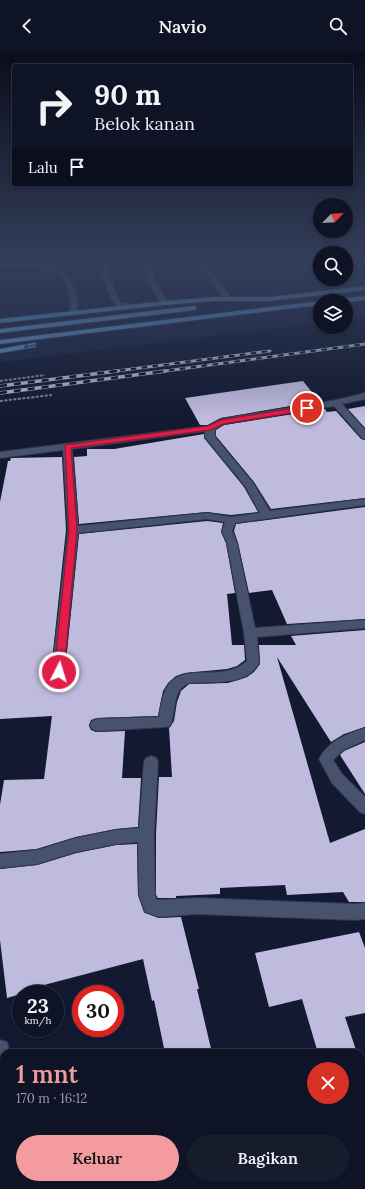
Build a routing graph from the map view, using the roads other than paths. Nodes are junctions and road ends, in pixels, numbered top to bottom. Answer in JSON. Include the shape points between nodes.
{"nodes":[{"id":1,"x":59,"y":312,"type":"edge"},
{"id":2,"x":163,"y":312,"type":"edge"},
{"id":3,"x":244,"y":312,"type":"edge"},
{"id":4,"x":0,"y":321,"type":"edge"},
{"id":5,"x":109,"y":328,"type":"junction"},
{"id":6,"x":0,"y":332,"type":"edge"},
{"id":7,"x":0,"y":342,"type":"edge"},
{"id":8,"x":0,"y":351,"type":"edge"},
{"id":9,"x":365,"y":396,"type":"edge"},
{"id":10,"x":336,"y":404,"type":"junction"},
{"id":11,"x":210,"y":428,"type":"junction"},
{"id":12,"x":365,"y":436,"type":"edge"},
{"id":13,"x":67,"y":446,"type":"junction"},
{"id":14,"x":0,"y":455,"type":"edge"},
{"id":15,"x":365,"y":502,"type":"edge"},
{"id":16,"x":267,"y":515,"type":"junction"},
{"id":17,"x":231,"y":520,"type":"junction"},
{"id":18,"x":73,"y":530,"type":"junction"},
{"id":19,"x":365,"y":624,"type":"edge"},
{"id":20,"x":250,"y":633,"type":"junction"},
{"id":21,"x":57,"y":680,"type":"dead end"},
{"id":22,"x":97,"y":725,"type":"dead end"},
{"id":23,"x":365,"y":734,"type":"edge"},
{"id":24,"x":151,"y":762,"type":"dead end"},
{"id":25,"x":365,"y":807,"type":"edge"},
{"id":26,"x":146,"y":834,"type":"junction"},
{"id":27,"x":0,"y":861,"type":"edge"},
{"id":28,"x":365,"y":911,"type":"edge"}],
"edges":[{"from":1,"to":4,"type":"main road"},
{"from":2,"to":6,"type":"main road"},
{"from":3,"to":5,"type":"main road"},
{"from":5,"to":7,"type":"main road"},
{"from":5,"to":8,"type":"main road","one_way":true},
{"from":9,"to":10,"type":"street"},
{"from":10,"to":11,"type":"street","via":[[221,422]]},
{"from":10,"to":12,"type":"street"},
{"from":11,"to":13,"type":"street"},
{"from":11,"to":16,"type":"street","via":[[210,437],[248,485]]},
{"from":13,"to":14,"type":"street"},
{"from":13,"to":18,"type":"street"},
{"from":15,"to":16,"type":"street"},
{"from":16,"to":17,"type":"street"},
{"from":17,"to":18,"type":"street","via":[[207,516]]},
{"from":17,"to":20,"type":"street","via":[[227,531],[232,543]]},
{"from":18,"to":21,"type":"street"},
{"from":19,"to":20,"type":"street"},
{"from":20,"to":22,"type":"street","via":[[253,663],[250,667],[240,674],[228,677],[187,678],[180,682],[173,689],[165,722]]},
{"from":23,"to":25,"type":"street","via":[[339,744],[326,759],[343,786]]},
{"from":24,"to":26,"type":"street"},
{"from":26,"to":27,"type":"street"},
{"from":26,"to":28,"type":"street","via":[[147,895],[151,906],[159,909],[197,906]]}]}
